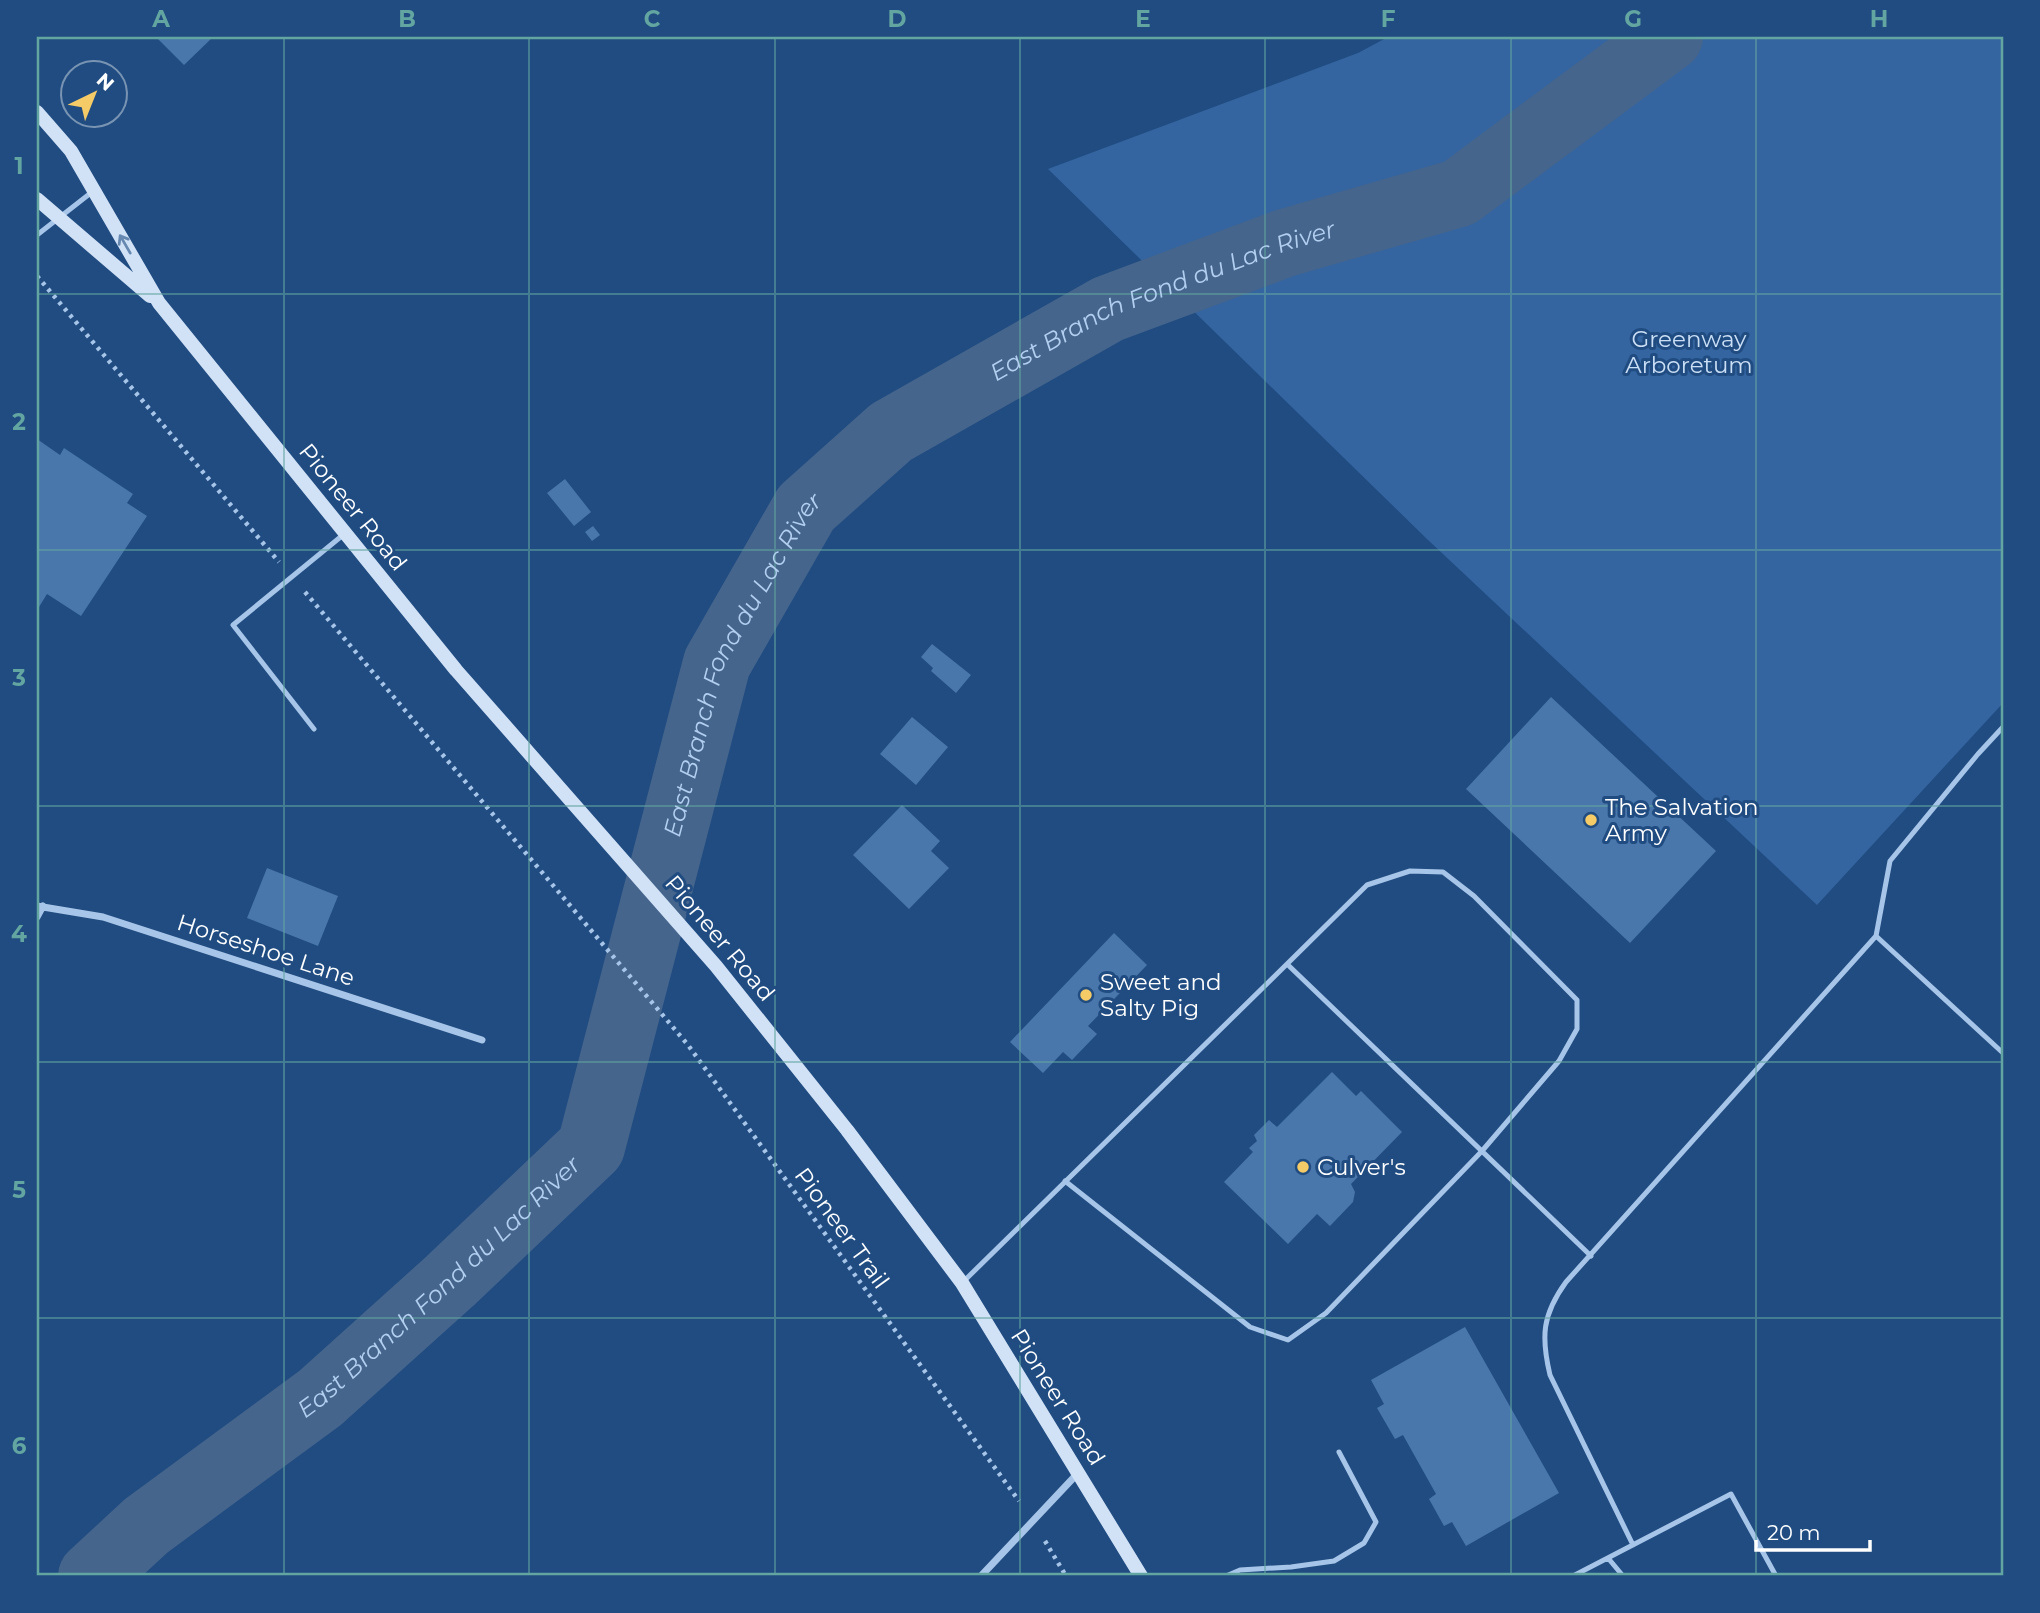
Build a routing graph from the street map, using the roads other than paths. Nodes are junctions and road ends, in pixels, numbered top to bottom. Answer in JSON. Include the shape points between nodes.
{"nodes":[{"id":1,"x":37,"y":112,"type":"edge"},
{"id":2,"x":94,"y":190,"type":"junction"},
{"id":3,"x":37,"y":199,"type":"edge"},
{"id":4,"x":58,"y":218,"type":"junction"},
{"id":5,"x":37,"y":235,"type":"edge"},
{"id":6,"x":159,"y":303,"type":"junction"},
{"id":7,"x":345,"y":533,"type":"junction"},
{"id":8,"x":2003,"y":727,"type":"edge"},
{"id":9,"x":314,"y":729,"type":"dead end"},
{"id":10,"x":40,"y":906,"type":"edge"},
{"id":11,"x":37,"y":917,"type":"edge"},
{"id":12,"x":1876,"y":936,"type":"junction"},
{"id":13,"x":1287,"y":964,"type":"junction"},
{"id":14,"x":482,"y":1040,"type":"dead end"},
{"id":15,"x":2003,"y":1053,"type":"edge"},
{"id":16,"x":1482,"y":1151,"type":"junction"},
{"id":17,"x":1065,"y":1181,"type":"junction"},
{"id":18,"x":1591,"y":1256,"type":"junction"},
{"id":19,"x":961,"y":1283,"type":"junction"},
{"id":20,"x":1339,"y":1452,"type":"dead end"},
{"id":21,"x":1078,"y":1472,"type":"junction"},
{"id":22,"x":1633,"y":1545,"type":"junction"},
{"id":23,"x":1608,"y":1558,"type":"junction"},
{"id":24,"x":981,"y":1576,"type":"edge"},
{"id":25,"x":1141,"y":1576,"type":"edge"},
{"id":26,"x":1226,"y":1576,"type":"edge"},
{"id":27,"x":1573,"y":1576,"type":"edge"},
{"id":28,"x":1623,"y":1576,"type":"edge"},
{"id":29,"x":1776,"y":1576,"type":"edge"}],
"edges":[{"from":1,"to":2,"type":"main road","name":"Pioneer Road","via":[[71,151]]},
{"from":2,"to":4,"type":"lane"},
{"from":6,"to":2,"type":"main road","name":"Pioneer Road","one_way":true},
{"from":3,"to":4,"type":"main road","name":"Pioneer Road"},
{"from":4,"to":5,"type":"lane"},
{"from":4,"to":6,"type":"main road","name":"Pioneer Road"},
{"from":6,"to":7,"type":"main road","name":"Pioneer Road"},
{"from":7,"to":9,"type":"lane","via":[[233,625]]},
{"from":7,"to":19,"type":"main road","name":"Pioneer Road","via":[[456,670],[716,966]]},
{"from":8,"to":12,"type":"lane","via":[[1890,861]]},
{"from":10,"to":11,"type":"street"},
{"from":10,"to":14,"type":"street","name":"Horseshoe Lane","via":[[103,917]]},
{"from":12,"to":15,"type":"lane"},
{"from":12,"to":18,"type":"lane"},
{"from":13,"to":16,"type":"lane"},
{"from":13,"to":16,"type":"lane","via":[[1367,885],[1410,871],[1443,872],[1474,896],[1577,1000],[1577,1029],[1559,1061]]},
{"from":13,"to":17,"type":"lane"},
{"from":16,"to":17,"type":"lane","via":[[1326,1313],[1289,1340],[1250,1327]]},
{"from":16,"to":18,"type":"lane"},
{"from":17,"to":19,"type":"lane"},
{"from":18,"to":22,"type":"lane","via":[[1550,1307],[1544,1349],[1550,1376]]},
{"from":19,"to":21,"type":"main road","name":"Pioneer Road"},
{"from":20,"to":26,"type":"lane","via":[[1376,1522],[1364,1544],[1334,1561],[1240,1570]]},
{"from":21,"to":24,"type":"street"},
{"from":21,"to":25,"type":"main road","name":"Pioneer Road"},
{"from":22,"to":23,"type":"lane"},
{"from":22,"to":29,"type":"lane","via":[[1731,1494]]},
{"from":23,"to":27,"type":"lane"},
{"from":23,"to":28,"type":"lane"}]}
